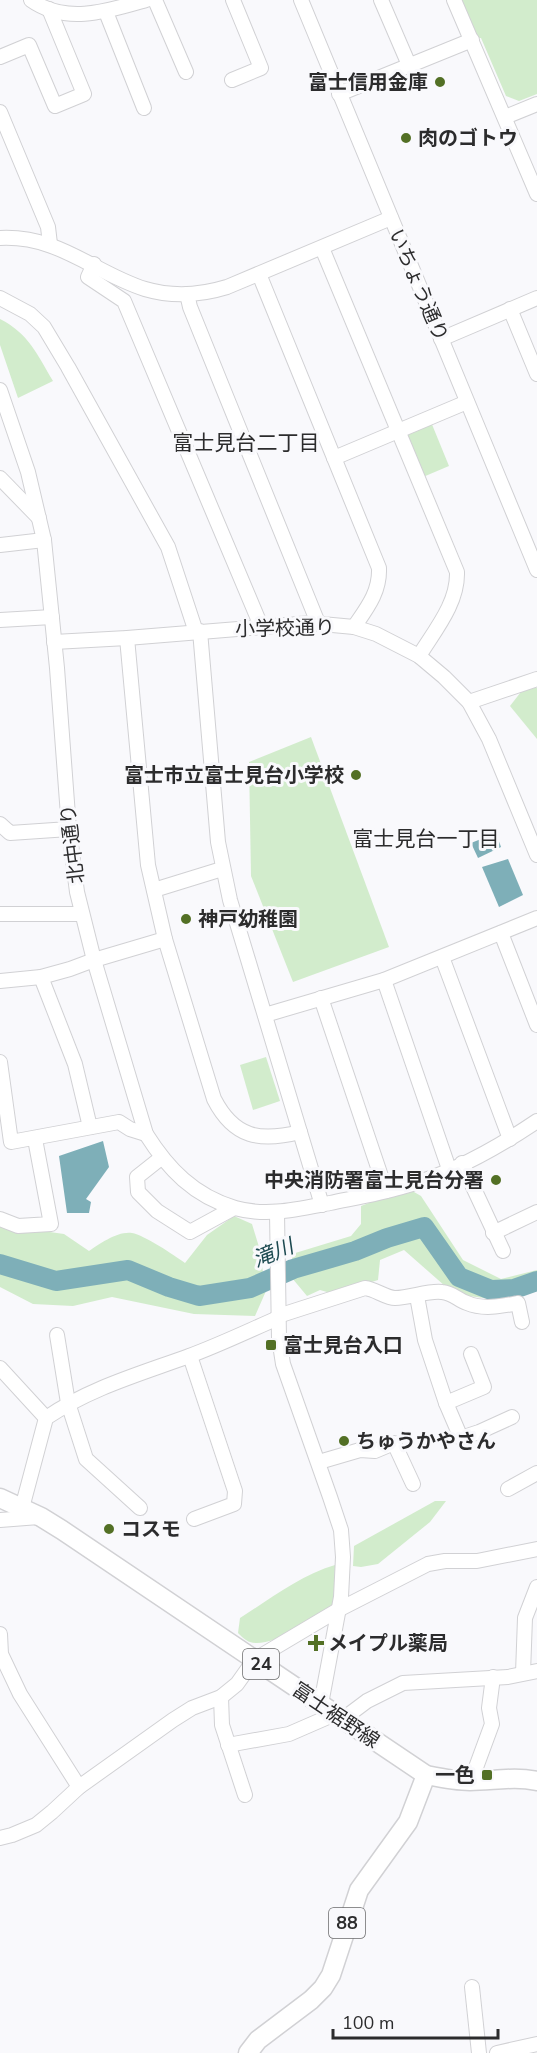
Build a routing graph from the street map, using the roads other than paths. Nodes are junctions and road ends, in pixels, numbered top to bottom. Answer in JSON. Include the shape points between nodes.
{"nodes":[{"id":1,"x":31,"y":0,"type":"edge"},
{"id":2,"x":146,"y":0,"type":"edge"},
{"id":3,"x":155,"y":0,"type":"edge"},
{"id":4,"x":233,"y":0,"type":"edge"},
{"id":5,"x":301,"y":0,"type":"edge"},
{"id":6,"x":381,"y":0,"type":"edge"},
{"id":7,"x":454,"y":0,"type":"edge"},
{"id":8,"x":49,"y":9,"type":"junction"},
{"id":9,"x":106,"y":12,"type":"junction"},
{"id":10,"x":472,"y":40,"type":"junction"},
{"id":11,"x":0,"y":57,"type":"edge"},
{"id":12,"x":409,"y":65,"type":"junction"},
{"id":13,"x":186,"y":72,"type":"dead end"},
{"id":14,"x":232,"y":80,"type":"dead end"},
{"id":15,"x":339,"y":94,"type":"junction"},
{"id":16,"x":537,"y":104,"type":"edge"},
{"id":17,"x":144,"y":108,"type":"dead end"},
{"id":18,"x":0,"y":112,"type":"edge"},
{"id":19,"x":505,"y":117,"type":"junction"},
{"id":20,"x":537,"y":194,"type":"edge"},
{"id":21,"x":391,"y":218,"type":"junction"},
{"id":22,"x":0,"y":238,"type":"edge"},
{"id":23,"x":50,"y":244,"type":"junction"},
{"id":24,"x":322,"y":248,"type":"junction"},
{"id":25,"x":94,"y":264,"type":"junction"},
{"id":26,"x":259,"y":274,"type":"junction"},
{"id":27,"x":188,"y":294,"type":"junction"},
{"id":28,"x":0,"y":298,"type":"edge"},
{"id":29,"x":537,"y":298,"type":"edge"},
{"id":30,"x":510,"y":309,"type":"junction"},
{"id":31,"x":441,"y":339,"type":"junction"},
{"id":32,"x":537,"y":374,"type":"edge"},
{"id":33,"x":0,"y":390,"type":"edge"},
{"id":34,"x":467,"y":402,"type":"junction"},
{"id":35,"x":398,"y":431,"type":"junction"},
{"id":36,"x":334,"y":458,"type":"junction"},
{"id":37,"x":0,"y":478,"type":"edge"},
{"id":38,"x":40,"y":519,"type":"junction"},
{"id":39,"x":44,"y":540,"type":"junction"},
{"id":40,"x":0,"y":545,"type":"edge"},
{"id":41,"x":537,"y":570,"type":"edge"},
{"id":42,"x":52,"y":617,"type":"junction"},
{"id":43,"x":0,"y":620,"type":"edge"},
{"id":44,"x":318,"y":623,"type":"junction"},
{"id":45,"x":261,"y":626,"type":"junction"},
{"id":46,"x":354,"y":627,"type":"junction"},
{"id":47,"x":198,"y":632,"type":"junction"},
{"id":48,"x":128,"y":638,"type":"junction"},
{"id":49,"x":54,"y":642,"type":"junction"},
{"id":50,"x":419,"y":656,"type":"junction"},
{"id":51,"x":537,"y":679,"type":"edge"},
{"id":52,"x":469,"y":702,"type":"junction"},
{"id":53,"x":0,"y":824,"type":"edge"},
{"id":54,"x":69,"y":829,"type":"junction"},
{"id":55,"x":537,"y":855,"type":"edge"},
{"id":56,"x":222,"y":869,"type":"junction"},
{"id":57,"x":154,"y":890,"type":"junction"},
{"id":58,"x":0,"y":914,"type":"edge"},
{"id":59,"x":82,"y":914,"type":"junction"},
{"id":60,"x":537,"y":918,"type":"edge"},
{"id":61,"x":501,"y":933,"type":"junction"},
{"id":62,"x":165,"y":939,"type":"junction"},
{"id":63,"x":442,"y":957,"type":"junction"},
{"id":64,"x":94,"y":960,"type":"junction"},
{"id":65,"x":41,"y":976,"type":"junction"},
{"id":66,"x":0,"y":981,"type":"edge"},
{"id":67,"x":384,"y":981,"type":"junction"},
{"id":68,"x":321,"y":998,"type":"junction"},
{"id":69,"x":265,"y":1015,"type":"junction"},
{"id":70,"x":537,"y":1025,"type":"edge"},
{"id":71,"x":0,"y":1062,"type":"edge"},
{"id":72,"x":537,"y":1121,"type":"edge"},
{"id":73,"x":90,"y":1127,"type":"junction"},
{"id":74,"x":300,"y":1132,"type":"junction"},
{"id":75,"x":146,"y":1134,"type":"junction"},
{"id":76,"x":35,"y":1139,"type":"junction"},
{"id":77,"x":510,"y":1139,"type":"junction"},
{"id":78,"x":161,"y":1158,"type":"junction"},
{"id":79,"x":462,"y":1163,"type":"junction"},
{"id":80,"x":448,"y":1169,"type":"junction"},
{"id":81,"x":386,"y":1191,"type":"junction"},
{"id":82,"x":322,"y":1205,"type":"junction"},
{"id":83,"x":234,"y":1208,"type":"junction"},
{"id":84,"x":537,"y":1212,"type":"edge"},
{"id":85,"x":277,"y":1213,"type":"junction"},
{"id":86,"x":0,"y":1220,"type":"edge"},
{"id":87,"x":493,"y":1233,"type":"junction"},
{"id":88,"x":503,"y":1251,"type":"dead end"},
{"id":89,"x":417,"y":1296,"type":"junction"},
{"id":90,"x":278,"y":1314,"type":"junction"},
{"id":91,"x":522,"y":1322,"type":"dead end"},
{"id":92,"x":57,"y":1335,"type":"dead end"},
{"id":93,"x":471,"y":1354,"type":"dead end"},
{"id":94,"x":190,"y":1356,"type":"junction"},
{"id":95,"x":0,"y":1368,"type":"edge"},
{"id":96,"x":68,"y":1403,"type":"junction"},
{"id":97,"x":446,"y":1403,"type":"junction"},
{"id":98,"x":512,"y":1417,"type":"dead end"},
{"id":99,"x":46,"y":1418,"type":"junction"},
{"id":100,"x":319,"y":1462,"type":"junction"},
{"id":101,"x":537,"y":1473,"type":"edge"},
{"id":102,"x":413,"y":1484,"type":"dead end"},
{"id":103,"x":508,"y":1489,"type":"dead end"},
{"id":104,"x":0,"y":1498,"type":"edge"},
{"id":105,"x":22,"y":1508,"type":"junction"},
{"id":106,"x":140,"y":1508,"type":"dead end"},
{"id":107,"x":41,"y":1517,"type":"junction"},
{"id":108,"x":195,"y":1519,"type":"dead end"},
{"id":109,"x":0,"y":1520,"type":"edge"},
{"id":110,"x":537,"y":1549,"type":"edge"},
{"id":111,"x":537,"y":1587,"type":"edge"},
{"id":112,"x":338,"y":1610,"type":"junction"},
{"id":113,"x":0,"y":1635,"type":"edge"},
{"id":114,"x":1,"y":1654,"type":"edge"},
{"id":115,"x":254,"y":1660,"type":"junction"},
{"id":116,"x":530,"y":1672,"type":"edge"},
{"id":117,"x":493,"y":1677,"type":"junction"},
{"id":118,"x":221,"y":1697,"type":"junction"},
{"id":119,"x":333,"y":1712,"type":"junction"},
{"id":120,"x":228,"y":1745,"type":"junction"},
{"id":121,"x":426,"y":1775,"type":"junction"},
{"id":122,"x":471,"y":1781,"type":"junction"},
{"id":123,"x":537,"y":1781,"type":"edge"},
{"id":124,"x":79,"y":1787,"type":"junction"},
{"id":125,"x":245,"y":1795,"type":"dead end"},
{"id":126,"x":0,"y":1838,"type":"edge"},
{"id":127,"x":472,"y":1987,"type":"dead end"},
{"id":128,"x":537,"y":2044,"type":"edge"},
{"id":129,"x":248,"y":2053,"type":"edge"},
{"id":130,"x":479,"y":2053,"type":"edge"},
{"id":131,"x":497,"y":2053,"type":"edge"}],
"edges":[{"from":1,"to":8,"type":"street"},
{"from":2,"to":9,"type":"street"},
{"from":3,"to":13,"type":"street"},
{"from":4,"to":14,"type":"street","via":[[261,68]]},
{"from":5,"to":15,"type":"street","name":"いちょう通り"},
{"from":6,"to":12,"type":"street"},
{"from":7,"to":10,"type":"street"},
{"from":8,"to":9,"type":"street","via":[[75,15]]},
{"from":8,"to":11,"type":"street","via":[[84,94],[55,106],[29,45]]},
{"from":9,"to":17,"type":"street"},
{"from":10,"to":12,"type":"street"},
{"from":10,"to":19,"type":"street"},
{"from":12,"to":15,"type":"street"},
{"from":15,"to":21,"type":"street","name":"いちょう通り"},
{"from":16,"to":19,"type":"street"},
{"from":18,"to":23,"type":"street","via":[[48,227]]},
{"from":19,"to":20,"type":"street"},
{"from":21,"to":24,"type":"street"},
{"from":21,"to":31,"type":"street","name":"いちょう通り"},
{"from":22,"to":23,"type":"street"},
{"from":23,"to":25,"type":"street"},
{"from":24,"to":26,"type":"street"},
{"from":24,"to":35,"type":"street"},
{"from":25,"to":27,"type":"street","via":[[147,289]]},
{"from":25,"to":45,"type":"street","via":[[88,277],[124,300]]},
{"from":26,"to":27,"type":"street","via":[[220,289]]},
{"from":26,"to":36,"type":"street"},
{"from":27,"to":44,"type":"street","via":[[194,318]]},
{"from":28,"to":47,"type":"street","via":[[44,327],[68,367],[168,548]]},
{"from":29,"to":30,"type":"street"},
{"from":30,"to":31,"type":"street"},
{"from":30,"to":32,"type":"street"},
{"from":31,"to":34,"type":"street","name":"いちょう通り"},
{"from":33,"to":38,"type":"street","name":"北中通り"},
{"from":34,"to":35,"type":"street"},
{"from":34,"to":41,"type":"street","name":"いちょう通り"},
{"from":35,"to":36,"type":"street"},
{"from":35,"to":50,"type":"street","via":[[457,572],[454,598]]},
{"from":36,"to":46,"type":"street","via":[[379,568],[378,588]]},
{"from":37,"to":38,"type":"street"},
{"from":38,"to":39,"type":"street","name":"北中通り"},
{"from":39,"to":40,"type":"street"},
{"from":39,"to":42,"type":"street","name":"北中通り"},
{"from":42,"to":43,"type":"street"},
{"from":42,"to":49,"type":"street","name":"北中通り"},
{"from":44,"to":45,"type":"street","name":"小学校通り"},
{"from":44,"to":46,"type":"street","name":"小学校通り"},
{"from":45,"to":47,"type":"street","name":"小学校通り"},
{"from":46,"to":50,"type":"street","name":"小学校通り"},
{"from":47,"to":48,"type":"street","name":"小学校通り"},
{"from":47,"to":56,"type":"street"},
{"from":48,"to":49,"type":"street","name":"小学校通り"},
{"from":48,"to":57,"type":"street","via":[[141,801]]},
{"from":49,"to":54,"type":"street","name":"北中通り"},
{"from":50,"to":52,"type":"street","name":"小学校通り"},
{"from":51,"to":52,"type":"street"},
{"from":52,"to":55,"type":"street","name":"小学校通り","via":[[489,739]]},
{"from":53,"to":54,"type":"street","via":[[10,833]]},
{"from":54,"to":59,"type":"street","name":"北中通り"},
{"from":56,"to":57,"type":"street"},
{"from":56,"to":69,"type":"street"},
{"from":57,"to":62,"type":"street"},
{"from":58,"to":59,"type":"street"},
{"from":59,"to":64,"type":"street","name":"北中通り"},
{"from":60,"to":61,"type":"street"},
{"from":61,"to":63,"type":"street"},
{"from":61,"to":70,"type":"street"},
{"from":62,"to":64,"type":"street"},
{"from":62,"to":74,"type":"street","via":[[219,1109],[237,1128],[252,1135],[266,1138]]},
{"from":63,"to":67,"type":"street"},
{"from":63,"to":77,"type":"street"},
{"from":64,"to":65,"type":"street"},
{"from":64,"to":75,"type":"street","name":"北中通り"},
{"from":65,"to":66,"type":"street"},
{"from":65,"to":73,"type":"street","via":[[75,1064]]},
{"from":67,"to":68,"type":"street"},
{"from":67,"to":80,"type":"street"},
{"from":68,"to":69,"type":"street"},
{"from":68,"to":81,"type":"street"},
{"from":69,"to":74,"type":"street"},
{"from":71,"to":76,"type":"street","via":[[11,1142]]},
{"from":72,"to":77,"type":"street","name":"北中通り"},
{"from":73,"to":75,"type":"street","via":[[119,1122]]},
{"from":73,"to":76,"type":"street"},
{"from":74,"to":82,"type":"street"},
{"from":75,"to":78,"type":"street","name":"北中通り"},
{"from":76,"to":86,"type":"street","via":[[51,1224],[18,1226]]},
{"from":77,"to":79,"type":"street","name":"北中通り"},
{"from":78,"to":83,"type":"street","name":"北中通り","via":[[193,1187]]},
{"from":78,"to":83,"type":"street","via":[[137,1177],[138,1192],[157,1211],[190,1232]]},
{"from":79,"to":80,"type":"street","name":"北中通り"},
{"from":79,"to":87,"type":"street"},
{"from":80,"to":81,"type":"street","name":"北中通り"},
{"from":81,"to":82,"type":"street","name":"北中通り"},
{"from":82,"to":85,"type":"street","name":"北中通り"},
{"from":83,"to":85,"type":"street","name":"北中通り"},
{"from":84,"to":87,"type":"street"},
{"from":85,"to":90,"type":"street"},
{"from":87,"to":88,"type":"street"},
{"from":89,"to":90,"type":"street","via":[[392,1298],[365,1288]]},
{"from":89,"to":91,"type":"street","via":[[439,1291],[453,1294],[467,1304],[488,1307],[518,1303]]},
{"from":89,"to":97,"type":"street","via":[[425,1341]]},
{"from":90,"to":94,"type":"street"},
{"from":90,"to":100,"type":"street","via":[[283,1364]]},
{"from":92,"to":96,"type":"street"},
{"from":93,"to":97,"type":"street","via":[[484,1387]]},
{"from":94,"to":96,"type":"street"},
{"from":94,"to":108,"type":"street","via":[[235,1491],[234,1504]]},
{"from":95,"to":99,"type":"street"},
{"from":96,"to":99,"type":"street"},
{"from":96,"to":106,"type":"street","via":[[86,1459]]},
{"from":97,"to":98,"type":"street","via":[[460,1438]]},
{"from":99,"to":105,"type":"street"},
{"from":100,"to":102,"type":"street","via":[[394,1443]]},
{"from":100,"to":112,"type":"street","via":[[341,1530],[343,1557]]},
{"from":101,"to":103,"type":"street"},
{"from":104,"to":105,"type":"main road","name":"富士裾野線","number":"24"},
{"from":105,"to":107,"type":"main road","name":"富士裾野線","number":"24"},
{"from":107,"to":109,"type":"street"},
{"from":107,"to":115,"type":"main road","name":"富士裾野線","number":"24"},
{"from":110,"to":112,"type":"street","via":[[477,1561],[428,1564]]},
{"from":111,"to":116,"type":"street","via":[[525,1618]]},
{"from":112,"to":115,"type":"street"},
{"from":112,"to":119,"type":"street"},
{"from":113,"to":114,"type":"street"},
{"from":114,"to":124,"type":"street","via":[[20,1695]]},
{"from":115,"to":118,"type":"street","via":[[237,1684]]},
{"from":115,"to":119,"type":"main road","name":"富士裾野線","number":"24"},
{"from":116,"to":117,"type":"street"},
{"from":117,"to":119,"type":"street","via":[[404,1683]]},
{"from":117,"to":122,"type":"street","via":[[489,1708],[492,1724]]},
{"from":118,"to":120,"type":"street","via":[[222,1725]]},
{"from":118,"to":124,"type":"street","via":[[192,1708]]},
{"from":119,"to":120,"type":"street","via":[[289,1734]]},
{"from":119,"to":121,"type":"main road","name":"富士裾野線","number":"24"},
{"from":120,"to":125,"type":"street"},
{"from":121,"to":122,"type":"main road","name":"富士裾野線","number":"24"},
{"from":121,"to":129,"type":"main road","number":"88","via":[[408,1822],[359,1890],[331,1975],[323,1988],[258,2040]]},
{"from":122,"to":123,"type":"main road","name":"富士裾野線","number":"24"},
{"from":124,"to":126,"type":"street","via":[[36,1825]]},
{"from":127,"to":130,"type":"street"},
{"from":128,"to":131,"type":"street"}]}
